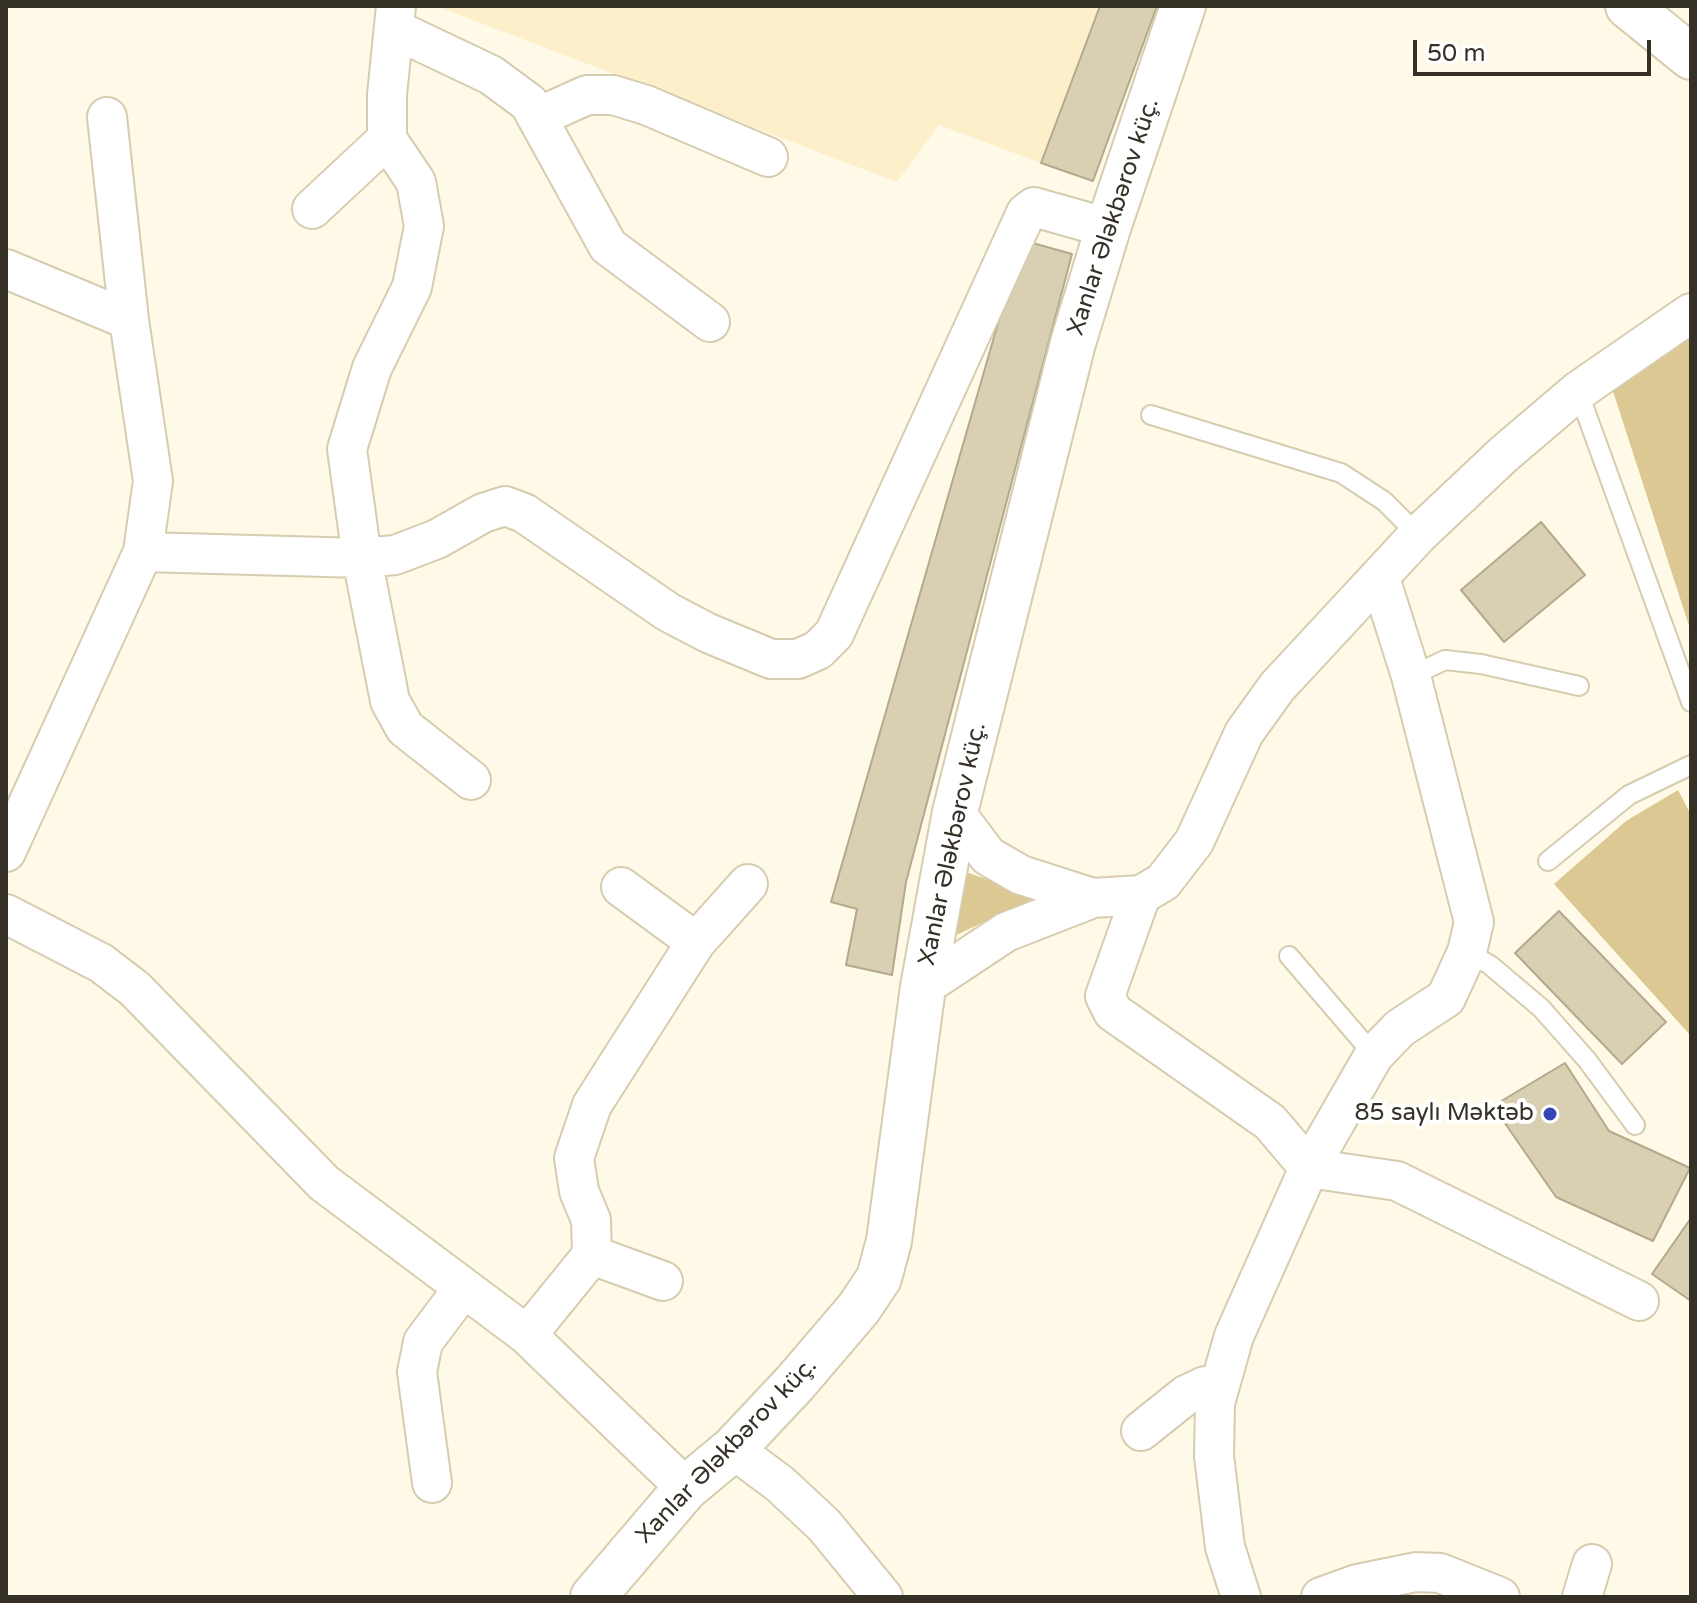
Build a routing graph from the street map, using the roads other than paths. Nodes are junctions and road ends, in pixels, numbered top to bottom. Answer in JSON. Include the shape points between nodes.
{"nodes":[{"id":1,"x":1183,"y":6,"type":"edge"},
{"id":2,"x":1628,"y":6,"type":"edge"},
{"id":3,"x":395,"y":18,"type":"edge"},
{"id":4,"x":1691,"y":57,"type":"edge"},
{"id":5,"x":107,"y":117,"type":"dead end"},
{"id":6,"x":538,"y":117,"type":"junction"},
{"id":7,"x":387,"y":139,"type":"junction"},
{"id":8,"x":768,"y":157,"type":"dead end"},
{"id":9,"x":312,"y":209,"type":"dead end"},
{"id":10,"x":1108,"y":228,"type":"junction"},
{"id":11,"x":6,"y":269,"type":"edge"},
{"id":12,"x":1691,"y":313,"type":"edge"},
{"id":13,"x":129,"y":320,"type":"junction"},
{"id":14,"x":710,"y":322,"type":"dead end"},
{"id":15,"x":1578,"y":391,"type":"junction"},
{"id":16,"x":1151,"y":415,"type":"dead end"},
{"id":17,"x":1418,"y":535,"type":"junction"},
{"id":18,"x":143,"y":552,"type":"junction"},
{"id":19,"x":362,"y":558,"type":"junction"},
{"id":20,"x":1380,"y":578,"type":"junction"},
{"id":21,"x":1411,"y":676,"type":"junction"},
{"id":22,"x":1579,"y":686,"type":"dead end"},
{"id":23,"x":1691,"y":702,"type":"edge"},
{"id":24,"x":1691,"y":765,"type":"edge"},
{"id":25,"x":471,"y":780,"type":"dead end"},
{"id":26,"x":955,"y":812,"type":"junction"},
{"id":27,"x":6,"y":852,"type":"edge"},
{"id":28,"x":1548,"y":861,"type":"dead end"},
{"id":29,"x":748,"y":884,"type":"dead end"},
{"id":30,"x":621,"y":887,"type":"dead end"},
{"id":31,"x":1141,"y":895,"type":"junction"},
{"id":32,"x":1093,"y":898,"type":"junction"},
{"id":33,"x":6,"y":914,"type":"edge"},
{"id":34,"x":696,"y":942,"type":"junction"},
{"id":35,"x":1467,"y":952,"type":"junction"},
{"id":36,"x":1289,"y":956,"type":"dead end"},
{"id":37,"x":923,"y":987,"type":"junction"},
{"id":38,"x":1374,"y":1055,"type":"junction"},
{"id":39,"x":1635,"y":1125,"type":"dead end"},
{"id":40,"x":1309,"y":1168,"type":"junction"},
{"id":41,"x":592,"y":1255,"type":"junction"},
{"id":42,"x":663,"y":1281,"type":"dead end"},
{"id":43,"x":462,"y":1290,"type":"junction"},
{"id":44,"x":1639,"y":1301,"type":"dead end"},
{"id":45,"x":527,"y":1335,"type":"junction"},
{"id":46,"x":1215,"y":1403,"type":"junction"},
{"id":47,"x":1141,"y":1431,"type":"dead end"},
{"id":48,"x":733,"y":1449,"type":"junction"},
{"id":49,"x":432,"y":1483,"type":"dead end"},
{"id":50,"x":686,"y":1488,"type":"junction"},
{"id":51,"x":593,"y":1597,"type":"edge"},
{"id":52,"x":883,"y":1597,"type":"edge"},
{"id":53,"x":1241,"y":1597,"type":"edge"},
{"id":54,"x":1321,"y":1597,"type":"edge"},
{"id":55,"x":1500,"y":1597,"type":"edge"}],
"edges":[{"from":1,"to":10,"type":"street","name":"Xanlar Ələkbərov küç."},
{"from":2,"to":4,"type":"street"},
{"from":3,"to":6,"type":"street","via":[[491,75],[529,103]]},
{"from":3,"to":7,"type":"street"},
{"from":5,"to":13,"type":"street"},
{"from":6,"to":8,"type":"street","via":[[587,95],[613,95]]},
{"from":6,"to":14,"type":"street","via":[[608,246]]},
{"from":7,"to":9,"type":"street"},
{"from":7,"to":19,"type":"street","via":[[416,182],[424,226],[412,287],[372,368],[347,449]]},
{"from":10,"to":19,"type":"street","via":[[1034,207],[1026,213],[834,634],[818,650],[798,659],[771,659],[708,633],[668,612],[524,513],[505,506],[395,555]]},
{"from":10,"to":26,"type":"street","name":"Xanlar Ələkbərov küç.","via":[[1073,343]]},
{"from":11,"to":13,"type":"street"},
{"from":12,"to":15,"type":"street"},
{"from":13,"to":18,"type":"street","via":[[153,481]]},
{"from":15,"to":17,"type":"street"},
{"from":15,"to":23,"type":"lane"},
{"from":16,"to":17,"type":"lane","via":[[1341,473],[1384,501]]},
{"from":17,"to":20,"type":"street"},
{"from":18,"to":19,"type":"street"},
{"from":18,"to":27,"type":"street"},
{"from":19,"to":25,"type":"street","via":[[390,701],[405,728]]},
{"from":20,"to":21,"type":"street"},
{"from":20,"to":31,"type":"street","via":[[1259,709],[1194,842],[1163,882]]},
{"from":21,"to":22,"type":"lane","via":[[1445,660]]},
{"from":21,"to":35,"type":"street","via":[[1474,922]]},
{"from":24,"to":28,"type":"lane","via":[[1629,795]]},
{"from":26,"to":32,"type":"street","via":[[988,856],[1021,875]]},
{"from":26,"to":37,"type":"street","name":"Xanlar Ələkbərov küç."},
{"from":29,"to":34,"type":"street"},
{"from":30,"to":34,"type":"street"},
{"from":31,"to":32,"type":"street"},
{"from":31,"to":40,"type":"street","via":[[1105,996],[1113,1012],[1270,1122]]},
{"from":32,"to":37,"type":"street","via":[[1006,932]]},
{"from":33,"to":43,"type":"street","via":[[101,963],[135,989],[324,1183]]},
{"from":34,"to":41,"type":"street","via":[[592,1105],[578,1145],[574,1158],[591,1220]]},
{"from":35,"to":38,"type":"street","via":[[1446,998],[1400,1028]]},
{"from":35,"to":39,"type":"lane","via":[[1541,1008]]},
{"from":36,"to":38,"type":"lane"},
{"from":37,"to":48,"type":"street","name":"Xanlar Ələkbərov küç.","via":[[889,1241],[879,1278],[859,1308]]},
{"from":38,"to":40,"type":"street"},
{"from":40,"to":44,"type":"street","via":[[1397,1181]]},
{"from":40,"to":46,"type":"street","via":[[1234,1336]]},
{"from":41,"to":42,"type":"street"},
{"from":41,"to":45,"type":"street"},
{"from":43,"to":45,"type":"street"},
{"from":43,"to":49,"type":"street","via":[[423,1342],[417,1372]]},
{"from":45,"to":50,"type":"street"},
{"from":46,"to":47,"type":"street","via":[[1205,1386]]},
{"from":46,"to":53,"type":"street","via":[[1214,1456],[1225,1547]]},
{"from":48,"to":50,"type":"street","name":"Xanlar Ələkbərov küç."},
{"from":48,"to":52,"type":"street","via":[[824,1525]]},
{"from":50,"to":51,"type":"street","name":"Xanlar Ələkbərov küç."},
{"from":54,"to":55,"type":"street","via":[[1416,1572],[1440,1573]]}]}
